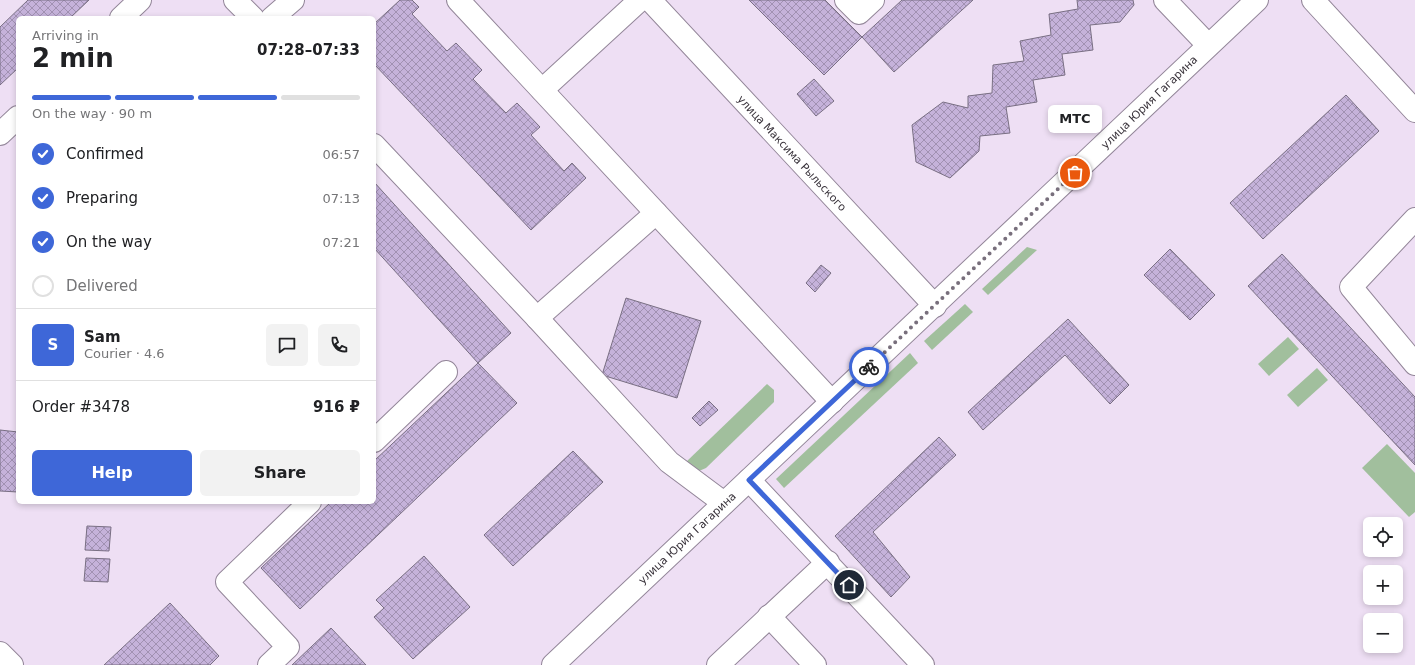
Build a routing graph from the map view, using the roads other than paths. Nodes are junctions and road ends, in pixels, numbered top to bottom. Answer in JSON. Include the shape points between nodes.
{"nodes":[{"id":1,"x":140,"y":0,"type":"edge"},
{"id":2,"x":235,"y":0,"type":"edge"},
{"id":3,"x":293,"y":0,"type":"edge"},
{"id":4,"x":458,"y":0,"type":"edge"},
{"id":5,"x":640,"y":0,"type":"edge"},
{"id":6,"x":650,"y":0,"type":"edge"},
{"id":7,"x":846,"y":0,"type":"edge"},
{"id":8,"x":873,"y":0,"type":"edge"},
{"id":9,"x":1165,"y":0,"type":"edge"},
{"id":10,"x":1257,"y":0,"type":"edge"},
{"id":11,"x":1313,"y":0,"type":"edge"},
{"id":12,"x":123,"y":16,"type":"edge"},
{"id":13,"x":251,"y":16,"type":"edge"},
{"id":14,"x":274,"y":16,"type":"edge"},
{"id":15,"x":1208,"y":45,"type":"junction"},
{"id":16,"x":542,"y":90,"type":"junction"},
{"id":17,"x":1415,"y":111,"type":"edge"},
{"id":18,"x":16,"y":119,"type":"edge"},
{"id":19,"x":0,"y":134,"type":"edge"},
{"id":20,"x":376,"y":147,"type":"edge"},
{"id":21,"x":656,"y":213,"type":"junction"},
{"id":22,"x":1415,"y":219,"type":"edge"},
{"id":23,"x":935,"y":306,"type":"junction"},
{"id":24,"x":538,"y":318,"type":"junction"},
{"id":25,"x":1415,"y":364,"type":"edge"},
{"id":26,"x":446,"y":372,"type":"dead end"},
{"id":27,"x":832,"y":402,"type":"junction"},
{"id":28,"x":376,"y":439,"type":"edge"},
{"id":29,"x":749,"y":480,"type":"junction"},
{"id":30,"x":724,"y":503,"type":"junction"},
{"id":31,"x":308,"y":504,"type":"edge"},
{"id":32,"x":828,"y":562,"type":"junction"},
{"id":33,"x":769,"y":616,"type":"junction"},
{"id":34,"x":0,"y":653,"type":"edge"},
{"id":35,"x":12,"y":665,"type":"edge"},
{"id":36,"x":269,"y":665,"type":"edge"},
{"id":37,"x":553,"y":665,"type":"edge"},
{"id":38,"x":718,"y":665,"type":"edge"},
{"id":39,"x":815,"y":665,"type":"edge"},
{"id":40,"x":923,"y":665,"type":"edge"}],
"edges":[{"from":1,"to":12,"type":"main road"},
{"from":2,"to":13,"type":"main road"},
{"from":3,"to":14,"type":"main road"},
{"from":4,"to":16,"type":"main road"},
{"from":5,"to":16,"type":"main road"},
{"from":6,"to":23,"type":"main road","name":"улица Максима Рыльского"},
{"from":7,"to":8,"type":"main road","via":[[859,13]]},
{"from":9,"to":15,"type":"main road"},
{"from":10,"to":15,"type":"main road","name":"улица Юрия Гагарина"},
{"from":11,"to":17,"type":"main road"},
{"from":15,"to":23,"type":"main road","name":"улица Юрия Гагарина"},
{"from":16,"to":21,"type":"main road"},
{"from":18,"to":19,"type":"main road"},
{"from":20,"to":24,"type":"main road"},
{"from":21,"to":24,"type":"main road"},
{"from":21,"to":27,"type":"main road"},
{"from":22,"to":25,"type":"main road","via":[[1351,287]]},
{"from":23,"to":27,"type":"main road","name":"улица Юрия Гагарина"},
{"from":24,"to":30,"type":"main road","via":[[669,462]]},
{"from":26,"to":28,"type":"main road"},
{"from":27,"to":29,"type":"main road","name":"улица Юрия Гагарина"},
{"from":29,"to":30,"type":"main road","name":"улица Юрия Гагарина"},
{"from":29,"to":32,"type":"main road"},
{"from":30,"to":37,"type":"main road","name":"улица Юрия Гагарина"},
{"from":31,"to":36,"type":"main road","via":[[227,582],[288,647]]},
{"from":32,"to":33,"type":"main road"},
{"from":32,"to":40,"type":"main road"},
{"from":33,"to":38,"type":"main road"},
{"from":33,"to":39,"type":"main road"},
{"from":34,"to":35,"type":"main road"}]}
